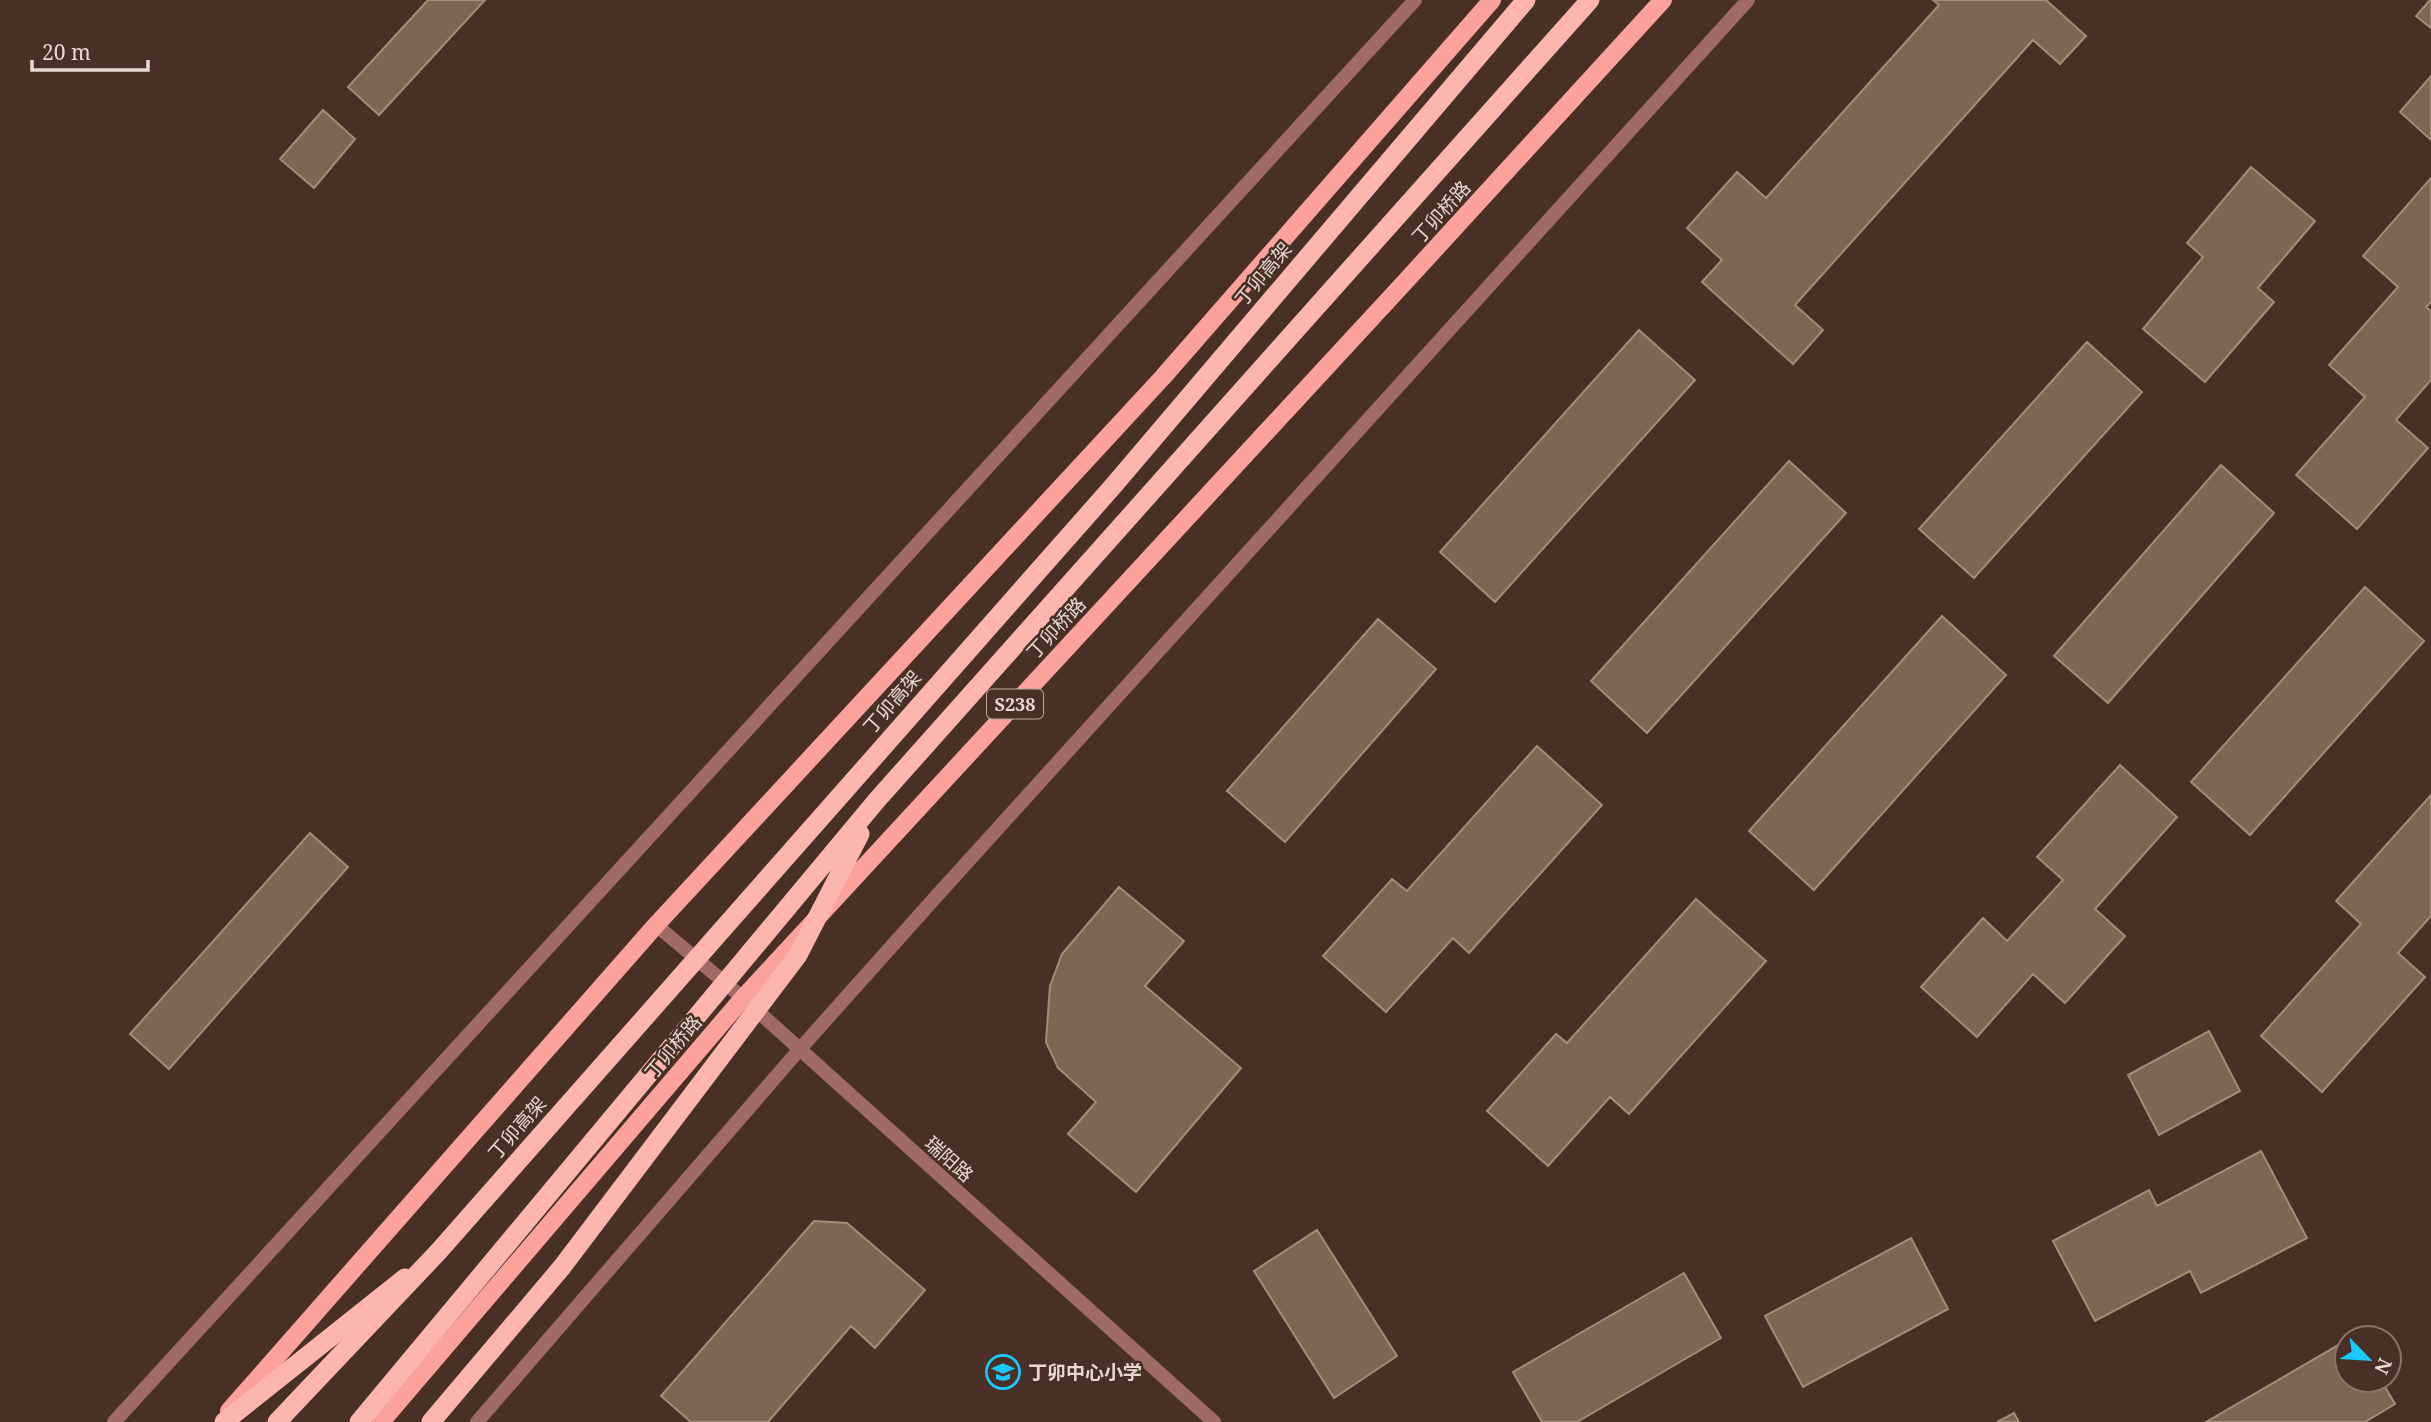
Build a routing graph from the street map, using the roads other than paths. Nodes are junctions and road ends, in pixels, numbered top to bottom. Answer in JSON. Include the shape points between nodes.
{"nodes":[{"id":1,"x":1415,"y":0,"type":"edge"},
{"id":2,"x":1492,"y":0,"type":"edge"},
{"id":3,"x":1526,"y":0,"type":"edge"},
{"id":4,"x":1590,"y":0,"type":"edge"},
{"id":5,"x":1663,"y":0,"type":"edge"},
{"id":6,"x":1748,"y":0,"type":"edge"},
{"id":7,"x":877,"y":800,"type":"junction"},
{"id":8,"x":656,"y":925,"type":"junction"},
{"id":9,"x":743,"y":998,"type":"junction"},
{"id":10,"x":799,"y":1050,"type":"junction"},
{"id":11,"x":439,"y":1251,"type":"junction"},
{"id":12,"x":114,"y":1422,"type":"edge"},
{"id":13,"x":219,"y":1422,"type":"edge"},
{"id":14,"x":224,"y":1422,"type":"edge"},
{"id":15,"x":277,"y":1422,"type":"edge"},
{"id":16,"x":359,"y":1422,"type":"edge"},
{"id":17,"x":381,"y":1422,"type":"edge"},
{"id":18,"x":431,"y":1422,"type":"edge"},
{"id":19,"x":477,"y":1422,"type":"edge"},
{"id":20,"x":1214,"y":1422,"type":"edge"}],
"edges":[{"from":1,"to":12,"type":"street"},
{"from":2,"to":8,"type":"main road","via":[[1163,377]]},
{"from":3,"to":11,"type":"highway","name":"丁卯高架","bridge":true,"via":[[1114,485]]},
{"from":4,"to":7,"type":"highway","number":"S238","bridge":true},
{"from":5,"to":9,"type":"main road","name":"丁卯桥路","number":"S238"},
{"from":6,"to":10,"type":"street"},
{"from":7,"to":16,"type":"highway","number":"S238","bridge":true},
{"from":7,"to":18,"type":"highway","bridge":true,"via":[[798,955],[562,1267]]},
{"from":8,"to":9,"type":"street","name":"瑞阳路"},
{"from":8,"to":13,"type":"main road"},
{"from":9,"to":10,"type":"street","name":"瑞阳路"},
{"from":9,"to":17,"type":"main road","name":"丁卯桥路","number":"S238"},
{"from":10,"to":19,"type":"street"},
{"from":10,"to":20,"type":"street","name":"瑞阳路"},
{"from":11,"to":14,"type":"highway","bridge":true},
{"from":11,"to":15,"type":"highway","name":"丁卯高架","bridge":true}]}
